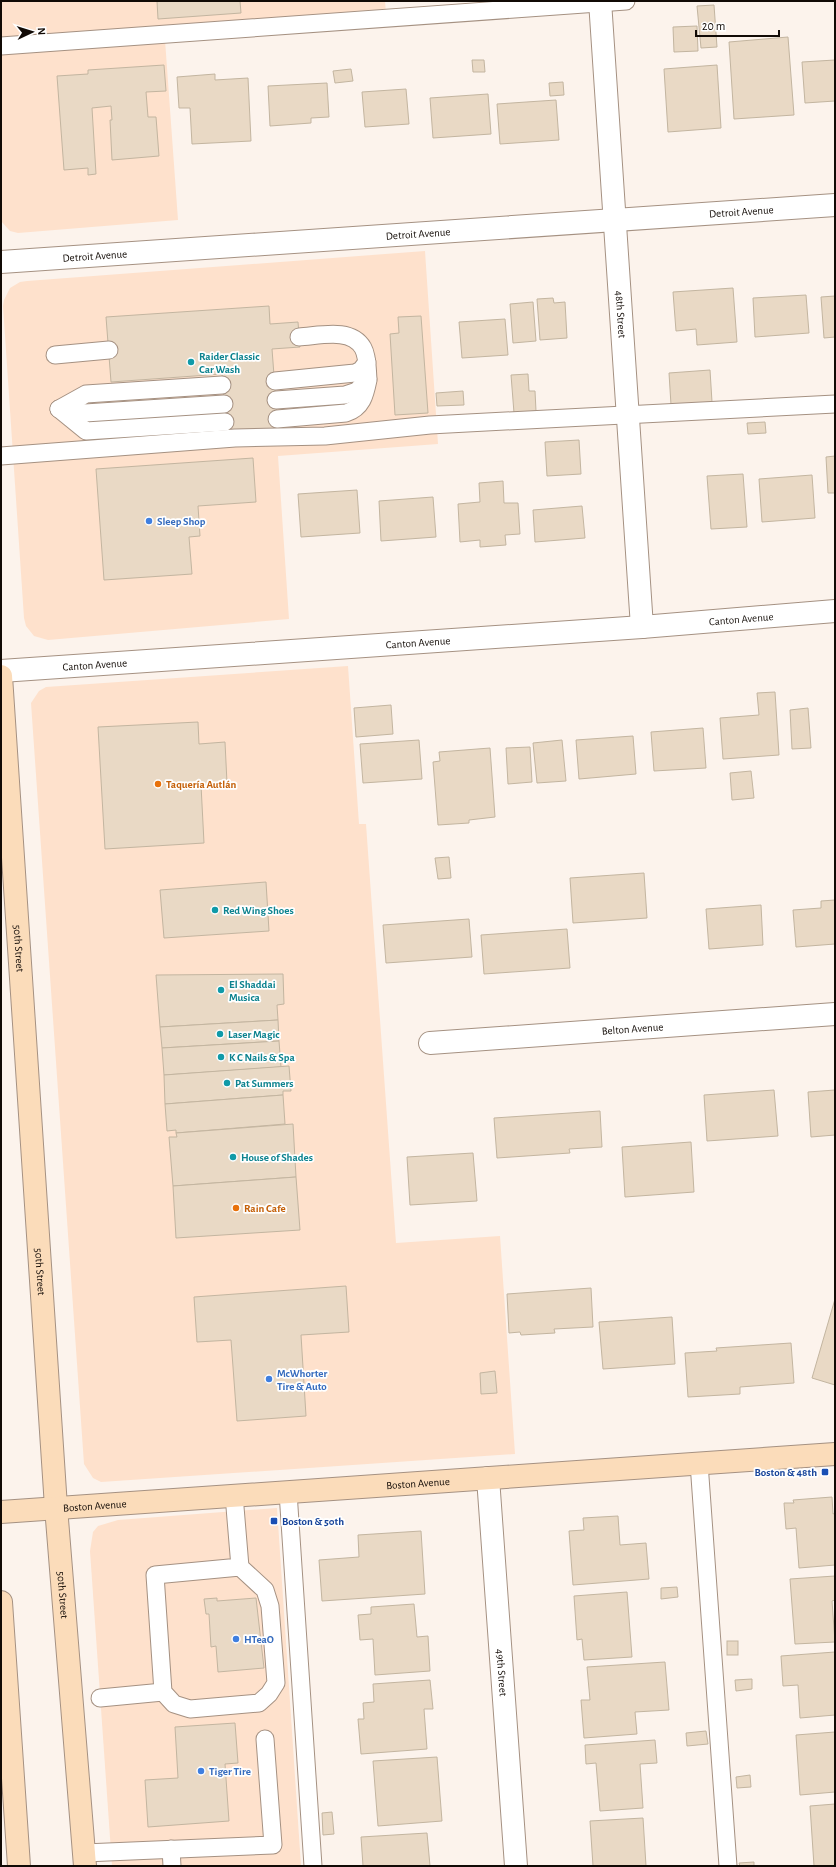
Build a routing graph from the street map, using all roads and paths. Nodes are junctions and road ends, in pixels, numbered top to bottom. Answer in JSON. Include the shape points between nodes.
{"nodes":[{"id":1,"x":626,"y":1,"type":"edge"},
{"id":2,"x":600,"y":2,"type":"edge"},
{"id":3,"x":1,"y":46,"type":"edge"},
{"id":4,"x":835,"y":205,"type":"edge"},
{"id":5,"x":616,"y":220,"type":"junction"},
{"id":6,"x":1,"y":262,"type":"edge"},
{"id":7,"x":299,"y":337,"type":"dead end"},
{"id":8,"x":109,"y":350,"type":"dead end"},
{"id":9,"x":55,"y":355,"type":"dead end"},
{"id":10,"x":367,"y":362,"type":"junction"},
{"id":11,"x":368,"y":379,"type":"junction"},
{"id":12,"x":275,"y":381,"type":"dead end"},
{"id":13,"x":222,"y":385,"type":"dead end"},
{"id":14,"x":276,"y":400,"type":"dead end"},
{"id":15,"x":224,"y":404,"type":"dead end"},
{"id":16,"x":835,"y":404,"type":"edge"},
{"id":17,"x":59,"y":409,"type":"junction"},
{"id":18,"x":628,"y":416,"type":"junction"},
{"id":19,"x":277,"y":419,"type":"dead end"},
{"id":20,"x":225,"y":422,"type":"dead end"},
{"id":21,"x":1,"y":456,"type":"edge"},
{"id":22,"x":835,"y":611,"type":"edge"},
{"id":23,"x":642,"y":627,"type":"junction"},
{"id":24,"x":1,"y":671,"type":"edge"},
{"id":25,"x":1,"y":676,"type":"edge"},
{"id":26,"x":835,"y":1014,"type":"edge"},
{"id":27,"x":430,"y":1044,"type":"dead end"},
{"id":28,"x":835,"y":1454,"type":"edge"},
{"id":29,"x":699,"y":1463,"type":"junction"},
{"id":30,"x":488,"y":1478,"type":"junction"},
{"id":31,"x":288,"y":1492,"type":"junction"},
{"id":32,"x":234,"y":1495,"type":"junction"},
{"id":33,"x":56,"y":1507,"type":"junction"},
{"id":34,"x":1,"y":1512,"type":"edge"},
{"id":35,"x":240,"y":1567,"type":"junction"},
{"id":36,"x":1,"y":1602,"type":"edge"},
{"id":37,"x":4,"y":1681,"type":"edge"},
{"id":38,"x":164,"y":1692,"type":"junction"},
{"id":39,"x":100,"y":1698,"type":"dead end"},
{"id":40,"x":265,"y":1739,"type":"dead end"},
{"id":41,"x":171,"y":1858,"type":"edge"},
{"id":42,"x":85,"y":1860,"type":"edge"},
{"id":43,"x":19,"y":1866,"type":"edge"},
{"id":44,"x":313,"y":1866,"type":"edge"},
{"id":45,"x":516,"y":1866,"type":"edge"},
{"id":46,"x":728,"y":1866,"type":"edge"}],
"edges":[{"from":1,"to":2,"type":"lane"},
{"from":2,"to":3,"type":"lane"},
{"from":2,"to":5,"type":"street","name":"48th Street"},
{"from":4,"to":5,"type":"street","name":"Detroit Avenue"},
{"from":5,"to":6,"type":"street","name":"Detroit Avenue"},
{"from":5,"to":18,"type":"street","name":"48th Street"},
{"from":7,"to":10,"type":"lane","via":[[339,334],[355,339],[363,348]]},
{"from":8,"to":9,"type":"lane"},
{"from":10,"to":11,"type":"lane"},
{"from":10,"to":12,"type":"lane","via":[[355,373]]},
{"from":11,"to":14,"type":"lane","via":[[357,391],[345,394]]},
{"from":11,"to":19,"type":"lane","via":[[365,395],[353,411],[346,414]]},
{"from":13,"to":17,"type":"lane","via":[[86,394]]},
{"from":15,"to":17,"type":"lane","via":[[85,413]]},
{"from":16,"to":18,"type":"lane"},
{"from":17,"to":20,"type":"lane","via":[[86,431]]},
{"from":18,"to":21,"type":"lane","via":[[430,425],[325,436],[234,438]]},
{"from":18,"to":23,"type":"street","name":"48th Street"},
{"from":22,"to":23,"type":"street","name":"Canton Avenue"},
{"from":23,"to":24,"type":"street","name":"Canton Avenue"},
{"from":25,"to":33,"type":"main road","name":"50th Street"},
{"from":26,"to":27,"type":"street","name":"Belton Avenue"},
{"from":28,"to":29,"type":"main road","name":"Boston Avenue"},
{"from":29,"to":30,"type":"main road","name":"Boston Avenue"},
{"from":29,"to":46,"type":"lane"},
{"from":30,"to":31,"type":"main road","name":"Boston Avenue"},
{"from":30,"to":45,"type":"street","name":"49th Street"},
{"from":31,"to":32,"type":"main road","name":"Boston Avenue"},
{"from":31,"to":44,"type":"lane"},
{"from":32,"to":33,"type":"main road","name":"Boston Avenue"},
{"from":32,"to":35,"type":"lane"},
{"from":33,"to":34,"type":"main road","name":"Boston Avenue"},
{"from":33,"to":42,"type":"main road","name":"50th Street"},
{"from":35,"to":38,"type":"lane","via":[[155,1575]]},
{"from":35,"to":38,"type":"lane","via":[[264,1590],[270,1606],[276,1683],[259,1703],[190,1709],[174,1704]]},
{"from":36,"to":37,"type":"main road"},
{"from":37,"to":43,"type":"main road"},
{"from":38,"to":39,"type":"lane"},
{"from":40,"to":41,"type":"lane","via":[[273,1845]]},
{"from":41,"to":42,"type":"lane"}]}
